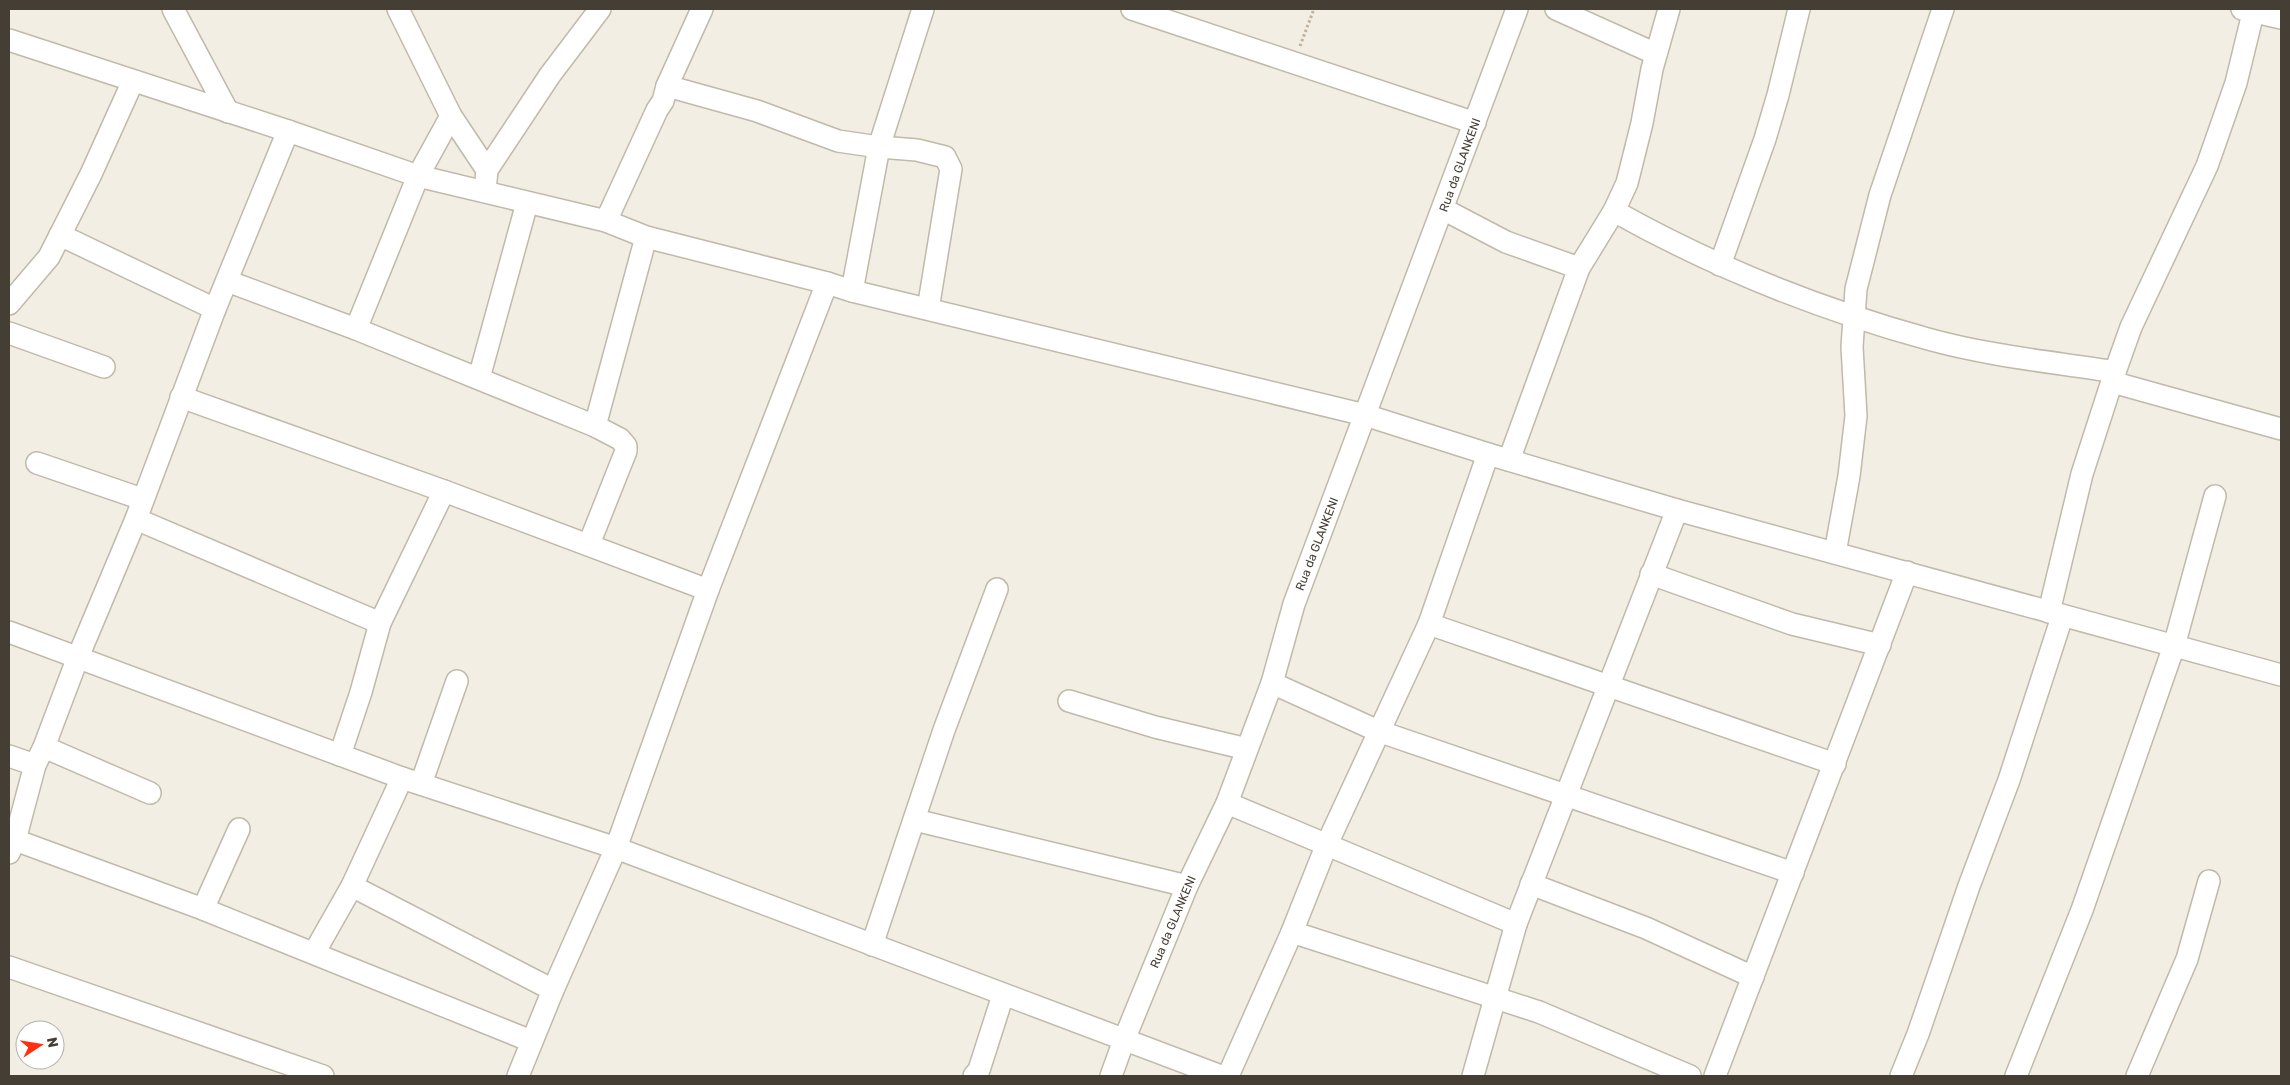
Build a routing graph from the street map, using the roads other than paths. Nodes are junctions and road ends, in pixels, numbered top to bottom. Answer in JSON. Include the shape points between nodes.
{"nodes":[{"id":1,"x":173,"y":9,"type":"edge"},
{"id":2,"x":600,"y":9,"type":"edge"},
{"id":3,"x":702,"y":9,"type":"edge"},
{"id":4,"x":923,"y":9,"type":"edge"},
{"id":5,"x":1132,"y":9,"type":"edge"},
{"id":6,"x":1517,"y":9,"type":"edge"},
{"id":7,"x":1556,"y":9,"type":"edge"},
{"id":8,"x":1670,"y":9,"type":"edge"},
{"id":9,"x":1799,"y":9,"type":"edge"},
{"id":10,"x":1943,"y":9,"type":"edge"},
{"id":11,"x":400,"y":10,"type":"edge"},
{"id":12,"x":2250,"y":10,"type":"edge"},
{"id":13,"x":2281,"y":18,"type":"edge"},
{"id":14,"x":9,"y":40,"type":"edge"},
{"id":15,"x":1656,"y":54,"type":"junction"},
{"id":16,"x":133,"y":81,"type":"junction"},
{"id":17,"x":667,"y":86,"type":"junction"},
{"id":18,"x":228,"y":112,"type":"junction"},
{"id":19,"x":451,"y":116,"type":"junction"},
{"id":20,"x":1475,"y":124,"type":"junction"},
{"id":21,"x":288,"y":131,"type":"junction"},
{"id":22,"x":879,"y":147,"type":"junction"},
{"id":23,"x":418,"y":176,"type":"junction"},
{"id":24,"x":486,"y":180,"type":"junction"},
{"id":25,"x":527,"y":202,"type":"junction"},
{"id":26,"x":1443,"y":209,"type":"junction"},
{"id":27,"x":1614,"y":211,"type":"junction"},
{"id":28,"x":606,"y":221,"type":"junction"},
{"id":29,"x":60,"y":235,"type":"junction"},
{"id":30,"x":646,"y":237,"type":"junction"},
{"id":31,"x":1720,"y":265,"type":"junction"},
{"id":32,"x":1579,"y":268,"type":"junction"},
{"id":33,"x":227,"y":281,"type":"junction"},
{"id":34,"x":827,"y":282,"type":"junction"},
{"id":35,"x":852,"y":291,"type":"junction"},
{"id":36,"x":9,"y":304,"type":"edge"},
{"id":37,"x":215,"y":309,"type":"junction"},
{"id":38,"x":928,"y":309,"type":"junction"},
{"id":39,"x":1853,"y":316,"type":"junction"},
{"id":40,"x":356,"y":329,"type":"junction"},
{"id":41,"x":9,"y":333,"type":"edge"},
{"id":42,"x":104,"y":368,"type":"dead end"},
{"id":43,"x":2113,"y":377,"type":"junction"},
{"id":44,"x":479,"y":378,"type":"junction"},
{"id":45,"x":181,"y":397,"type":"junction"},
{"id":46,"x":1365,"y":415,"type":"junction"},
{"id":47,"x":596,"y":426,"type":"junction"},
{"id":48,"x":2281,"y":429,"type":"edge"},
{"id":49,"x":1488,"y":454,"type":"junction"},
{"id":50,"x":1509,"y":460,"type":"junction"},
{"id":51,"x":37,"y":463,"type":"dead end"},
{"id":52,"x":444,"y":491,"type":"junction"},
{"id":53,"x":2215,"y":496,"type":"dead end"},
{"id":54,"x":139,"y":509,"type":"junction"},
{"id":55,"x":1677,"y":510,"type":"junction"},
{"id":56,"x":589,"y":544,"type":"junction"},
{"id":57,"x":1835,"y":552,"type":"junction"},
{"id":58,"x":1907,"y":572,"type":"junction"},
{"id":59,"x":1651,"y":574,"type":"junction"},
{"id":60,"x":997,"y":589,"type":"dead end"},
{"id":61,"x":708,"y":590,"type":"junction"},
{"id":62,"x":2056,"y":614,"type":"junction"},
{"id":63,"x":380,"y":623,"type":"junction"},
{"id":64,"x":1429,"y":624,"type":"junction"},
{"id":65,"x":9,"y":632,"type":"edge"},
{"id":66,"x":1880,"y":645,"type":"junction"},
{"id":67,"x":2174,"y":646,"type":"junction"},
{"id":68,"x":78,"y":657,"type":"junction"},
{"id":69,"x":2281,"y":675,"type":"edge"},
{"id":70,"x":457,"y":681,"type":"dead end"},
{"id":71,"x":1272,"y":683,"type":"junction"},
{"id":72,"x":1607,"y":685,"type":"junction"},
{"id":73,"x":1069,"y":701,"type":"dead end"},
{"id":74,"x":1378,"y":731,"type":"junction"},
{"id":75,"x":1246,"y":749,"type":"junction"},
{"id":76,"x":340,"y":755,"type":"junction"},
{"id":77,"x":9,"y":756,"type":"edge"},
{"id":78,"x":39,"y":756,"type":"junction"},
{"id":79,"x":1835,"y":764,"type":"junction"},
{"id":80,"x":411,"y":781,"type":"junction"},
{"id":81,"x":150,"y":793,"type":"dead end"},
{"id":82,"x":1566,"y":795,"type":"junction"},
{"id":83,"x":1227,"y":803,"type":"junction"},
{"id":84,"x":914,"y":820,"type":"junction"},
{"id":85,"x":239,"y":829,"type":"dead end"},
{"id":86,"x":1327,"y":844,"type":"junction"},
{"id":87,"x":12,"y":847,"type":"edge"},
{"id":88,"x":616,"y":848,"type":"junction"},
{"id":89,"x":1793,"y":873,"type":"junction"},
{"id":90,"x":2209,"y":881,"type":"dead end"},
{"id":91,"x":1531,"y":884,"type":"junction"},
{"id":92,"x":352,"y":886,"type":"junction"},
{"id":93,"x":1188,"y":886,"type":"junction"},
{"id":94,"x":204,"y":909,"type":"junction"},
{"id":95,"x":1516,"y":924,"type":"junction"},
{"id":96,"x":1292,"y":932,"type":"junction"},
{"id":97,"x":872,"y":945,"type":"junction"},
{"id":98,"x":314,"y":953,"type":"junction"},
{"id":99,"x":9,"y":967,"type":"edge"},
{"id":100,"x":1753,"y":977,"type":"junction"},
{"id":101,"x":553,"y":990,"type":"junction"},
{"id":102,"x":1003,"y":995,"type":"junction"},
{"id":103,"x":1496,"y":998,"type":"junction"},
{"id":104,"x":1124,"y":1040,"type":"junction"},
{"id":105,"x":531,"y":1041,"type":"junction"},
{"id":106,"x":323,"y":1076,"type":"edge"},
{"id":107,"x":518,"y":1076,"type":"edge"},
{"id":108,"x":974,"y":1076,"type":"edge"},
{"id":109,"x":1111,"y":1076,"type":"edge"},
{"id":110,"x":1221,"y":1076,"type":"edge"},
{"id":111,"x":1228,"y":1076,"type":"edge"},
{"id":112,"x":1473,"y":1076,"type":"edge"},
{"id":113,"x":1690,"y":1076,"type":"edge"},
{"id":114,"x":1715,"y":1076,"type":"edge"},
{"id":115,"x":1900,"y":1076,"type":"edge"},
{"id":116,"x":2016,"y":1076,"type":"edge"},
{"id":117,"x":2137,"y":1076,"type":"edge"}],
"edges":[{"from":1,"to":18,"type":"street"},
{"from":2,"to":24,"type":"street","via":[[550,75]]},
{"from":3,"to":17,"type":"street"},
{"from":4,"to":22,"type":"street"},
{"from":5,"to":20,"type":"street"},
{"from":6,"to":20,"type":"street","name":"Rua da GLANKENI"},
{"from":7,"to":15,"type":"street"},
{"from":8,"to":15,"type":"street"},
{"from":9,"to":31,"type":"street","via":[[1770,122]]},
{"from":10,"to":39,"type":"street","via":[[1880,195],[1856,289]]},
{"from":11,"to":19,"type":"street"},
{"from":12,"to":13,"type":"street"},
{"from":12,"to":43,"type":"street","via":[[2236,83],[2207,166],[2131,326]]},
{"from":14,"to":16,"type":"street"},
{"from":15,"to":27,"type":"street","via":[[1636,150]]},
{"from":16,"to":18,"type":"street"},
{"from":16,"to":29,"type":"street"},
{"from":17,"to":22,"type":"street","via":[[757,111],[838,140]]},
{"from":17,"to":28,"type":"street","via":[[663,101]]},
{"from":18,"to":21,"type":"street"},
{"from":19,"to":23,"type":"street"},
{"from":19,"to":24,"type":"street"},
{"from":20,"to":26,"type":"street","name":"Rua da GLANKENI"},
{"from":21,"to":23,"type":"street"},
{"from":21,"to":33,"type":"street"},
{"from":22,"to":35,"type":"street"},
{"from":22,"to":38,"type":"street","via":[[933,153],[946,157],[951,164]]},
{"from":23,"to":24,"type":"street"},
{"from":23,"to":40,"type":"street"},
{"from":24,"to":25,"type":"street"},
{"from":25,"to":28,"type":"street"},
{"from":25,"to":44,"type":"street"},
{"from":26,"to":32,"type":"street","via":[[1506,242]]},
{"from":26,"to":46,"type":"street","name":"Rua da GLANKENI"},
{"from":27,"to":31,"type":"street"},
{"from":27,"to":32,"type":"street"},
{"from":28,"to":30,"type":"street"},
{"from":29,"to":36,"type":"street","via":[[49,258]]},
{"from":29,"to":37,"type":"street"},
{"from":30,"to":34,"type":"street"},
{"from":30,"to":47,"type":"street"},
{"from":31,"to":39,"type":"street"},
{"from":32,"to":50,"type":"street"},
{"from":33,"to":37,"type":"street"},
{"from":33,"to":40,"type":"street"},
{"from":34,"to":35,"type":"street"},
{"from":34,"to":61,"type":"street"},
{"from":35,"to":38,"type":"street"},
{"from":37,"to":45,"type":"street"},
{"from":38,"to":46,"type":"street"},
{"from":39,"to":43,"type":"street","via":[[1930,340]]},
{"from":39,"to":57,"type":"street","via":[[1856,416]]},
{"from":40,"to":44,"type":"street"},
{"from":41,"to":42,"type":"street"},
{"from":43,"to":48,"type":"street"},
{"from":43,"to":62,"type":"street","via":[[2082,474]]},
{"from":44,"to":47,"type":"street"},
{"from":45,"to":52,"type":"street"},
{"from":45,"to":54,"type":"street"},
{"from":46,"to":49,"type":"street"},
{"from":46,"to":71,"type":"street","name":"Rua da GLANKENI","via":[[1294,604]]},
{"from":47,"to":56,"type":"street","via":[[620,439],[626,451]]},
{"from":49,"to":50,"type":"street"},
{"from":49,"to":64,"type":"street"},
{"from":50,"to":55,"type":"street"},
{"from":51,"to":54,"type":"street"},
{"from":52,"to":56,"type":"street"},
{"from":52,"to":63,"type":"street"},
{"from":53,"to":67,"type":"street"},
{"from":54,"to":63,"type":"street"},
{"from":54,"to":68,"type":"street"},
{"from":55,"to":57,"type":"street"},
{"from":55,"to":59,"type":"street"},
{"from":56,"to":61,"type":"street"},
{"from":57,"to":58,"type":"street"},
{"from":58,"to":62,"type":"street"},
{"from":58,"to":66,"type":"street"},
{"from":59,"to":66,"type":"street","via":[[1792,624]]},
{"from":59,"to":72,"type":"street"},
{"from":60,"to":84,"type":"street"},
{"from":61,"to":88,"type":"street"},
{"from":62,"to":67,"type":"street"},
{"from":62,"to":115,"type":"street","via":[[2009,780]]},
{"from":63,"to":76,"type":"street"},
{"from":64,"to":72,"type":"street"},
{"from":64,"to":74,"type":"street"},
{"from":65,"to":68,"type":"street"},
{"from":66,"to":79,"type":"street"},
{"from":67,"to":69,"type":"street"},
{"from":67,"to":116,"type":"street","via":[[2082,910]]},
{"from":68,"to":76,"type":"street"},
{"from":68,"to":78,"type":"street"},
{"from":70,"to":80,"type":"street"},
{"from":71,"to":74,"type":"street"},
{"from":71,"to":75,"type":"street","name":"Rua da GLANKENI"},
{"from":72,"to":79,"type":"street"},
{"from":72,"to":82,"type":"street"},
{"from":73,"to":75,"type":"street","via":[[1154,727]]},
{"from":74,"to":82,"type":"street"},
{"from":74,"to":86,"type":"street"},
{"from":75,"to":83,"type":"street","name":"Rua da GLANKENI"},
{"from":76,"to":80,"type":"street"},
{"from":77,"to":78,"type":"street"},
{"from":78,"to":81,"type":"street"},
{"from":78,"to":87,"type":"street"},
{"from":79,"to":89,"type":"street"},
{"from":80,"to":88,"type":"street"},
{"from":80,"to":92,"type":"street"},
{"from":82,"to":89,"type":"street"},
{"from":82,"to":91,"type":"street"},
{"from":83,"to":86,"type":"street"},
{"from":83,"to":93,"type":"street","name":"Rua da GLANKENI"},
{"from":84,"to":93,"type":"street"},
{"from":84,"to":97,"type":"street"},
{"from":85,"to":94,"type":"street"},
{"from":86,"to":95,"type":"street"},
{"from":86,"to":96,"type":"street"},
{"from":87,"to":94,"type":"street"},
{"from":88,"to":97,"type":"street"},
{"from":88,"to":101,"type":"street"},
{"from":89,"to":100,"type":"street"},
{"from":90,"to":117,"type":"street","via":[[2188,958]]},
{"from":91,"to":95,"type":"street"},
{"from":91,"to":100,"type":"street","via":[[1646,928]]},
{"from":92,"to":98,"type":"street"},
{"from":92,"to":101,"type":"street"},
{"from":93,"to":104,"type":"street","name":"Rua da GLANKENI"},
{"from":94,"to":98,"type":"street"},
{"from":95,"to":103,"type":"street"},
{"from":96,"to":103,"type":"street"},
{"from":96,"to":111,"type":"street"},
{"from":97,"to":102,"type":"street"},
{"from":98,"to":105,"type":"street"},
{"from":99,"to":106,"type":"street"},
{"from":100,"to":114,"type":"street"},
{"from":101,"to":105,"type":"street"},
{"from":102,"to":104,"type":"street"},
{"from":102,"to":108,"type":"street","via":[[979,1070]]},
{"from":103,"to":112,"type":"street"},
{"from":103,"to":113,"type":"street","via":[[1539,1012]]},
{"from":104,"to":109,"type":"street","name":"Rua da GLANKENI"},
{"from":104,"to":110,"type":"street"},
{"from":105,"to":107,"type":"street"}]}
